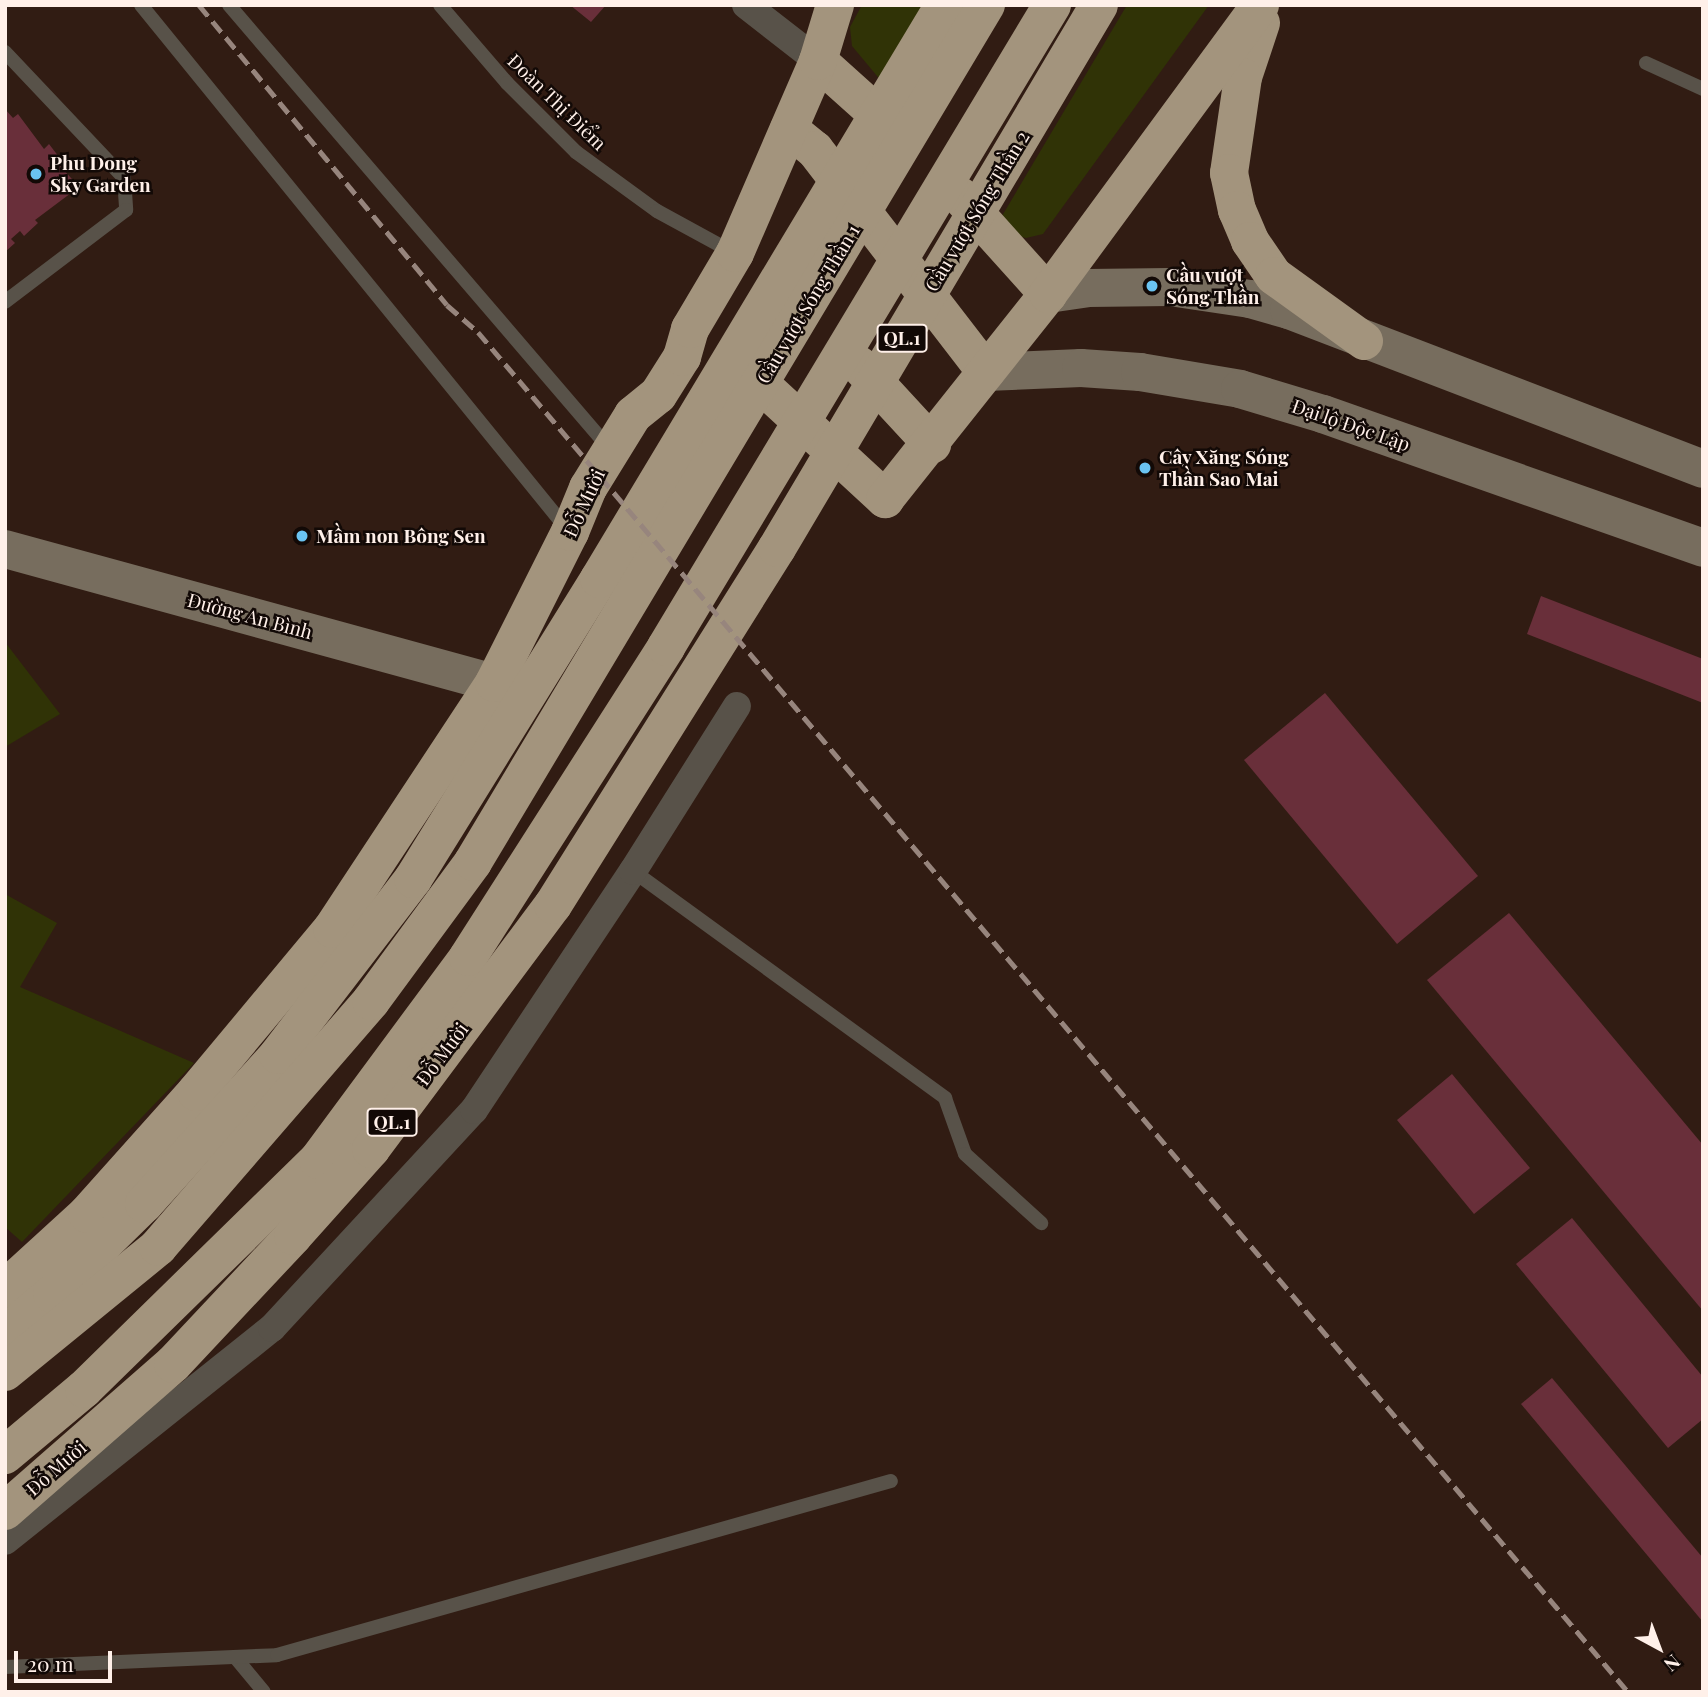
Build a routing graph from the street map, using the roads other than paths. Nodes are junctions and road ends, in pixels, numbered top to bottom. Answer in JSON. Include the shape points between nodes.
{"nodes":[{"id":1,"x":141,"y":5,"type":"edge"},
{"id":2,"x":229,"y":5,"type":"edge"},
{"id":3,"x":440,"y":5,"type":"edge"},
{"id":4,"x":746,"y":5,"type":"edge"},
{"id":5,"x":835,"y":5,"type":"edge"},
{"id":6,"x":944,"y":5,"type":"edge"},
{"id":7,"x":986,"y":5,"type":"edge"},
{"id":8,"x":1052,"y":5,"type":"edge"},
{"id":9,"x":1099,"y":5,"type":"edge"},
{"id":10,"x":1260,"y":5,"type":"edge"},
{"id":11,"x":1267,"y":5,"type":"edge"},
{"id":12,"x":5,"y":52,"type":"edge"},
{"id":13,"x":818,"y":61,"type":"junction"},
{"id":14,"x":1646,"y":63,"type":"dead end"},
{"id":15,"x":1703,"y":89,"type":"edge"},
{"id":16,"x":789,"y":128,"type":"junction"},
{"id":17,"x":738,"y":245,"type":"junction"},
{"id":18,"x":1048,"y":294,"type":"junction"},
{"id":19,"x":5,"y":302,"type":"edge"},
{"id":20,"x":692,"y":326,"type":"junction"},
{"id":21,"x":1364,"y":341,"type":"junction"},
{"id":22,"x":986,"y":372,"type":"junction"},
{"id":23,"x":932,"y":444,"type":"junction"},
{"id":24,"x":610,"y":450,"type":"junction"},
{"id":25,"x":1703,"y":469,"type":"edge"},
{"id":26,"x":570,"y":532,"type":"junction"},
{"id":27,"x":1703,"y":548,"type":"edge"},
{"id":28,"x":5,"y":549,"type":"edge"},
{"id":29,"x":703,"y":669,"type":"joint"},
{"id":30,"x":494,"y":682,"type":"junction"},
{"id":31,"x":737,"y":706,"type":"dead end"},
{"id":32,"x":633,"y":871,"type":"junction"},
{"id":33,"x":1041,"y":1223,"type":"dead end"},
{"id":34,"x":5,"y":1289,"type":"edge"},
{"id":35,"x":5,"y":1334,"type":"edge"},
{"id":36,"x":5,"y":1372,"type":"edge"},
{"id":37,"x":5,"y":1455,"type":"edge"},
{"id":38,"x":891,"y":1481,"type":"dead end"},
{"id":39,"x":5,"y":1511,"type":"edge"},
{"id":40,"x":5,"y":1541,"type":"edge"},
{"id":41,"x":235,"y":1657,"type":"junction"},
{"id":42,"x":5,"y":1667,"type":"edge"},
{"id":43,"x":264,"y":1692,"type":"edge"}],
"edges":[{"from":1,"to":26,"type":"lane"},
{"from":2,"to":24,"type":"lane"},
{"from":3,"to":17,"type":"lane","name":"Đoàn Thị Điểm","via":[[507,83],[576,152],[657,211]]},
{"from":4,"to":13,"type":"street"},
{"from":5,"to":13,"type":"highway","name":"Đỗ Mười"},
{"from":6,"to":35,"type":"highway","name":"Cầu vượt Sóng Thần 1","via":[[413,879],[278,1055],[144,1203]]},
{"from":7,"to":36,"type":"highway","name":"Cầu vượt Sóng Thần 1","via":[[472,862],[371,1001],[158,1247]]},
{"from":8,"to":37,"type":"highway","name":"Đỗ Mười","number":"QL.1","via":[[666,647],[468,957],[318,1160],[84,1389]]},
{"from":9,"to":29,"type":"highway","name":"Cầu vượt Sóng Thần 2","number":"QL.1"},
{"from":10,"to":18,"type":"highway"},
{"from":11,"to":21,"type":"highway","via":[[1243,77],[1229,173],[1237,210],[1250,241],[1274,276]]},
{"from":12,"to":19,"type":"lane","via":[[124,178],[127,210]]},
{"from":13,"to":16,"type":"highway","name":"Đỗ Mười"},
{"from":13,"to":18,"type":"highway","via":[[926,160]]},
{"from":14,"to":15,"type":"lane"},
{"from":16,"to":17,"type":"highway","name":"Đỗ Mười"},
{"from":16,"to":22,"type":"highway","via":[[815,150]]},
{"from":17,"to":20,"type":"highway","name":"Đỗ Mười"},
{"from":17,"to":23,"type":"highway"},
{"from":18,"to":21,"type":"main road","via":[[1129,286],[1210,291],[1289,310]]},
{"from":18,"to":22,"type":"highway"},
{"from":20,"to":23,"type":"highway","via":[[885,499]]},
{"from":20,"to":24,"type":"highway","name":"Đỗ Mười","via":[[682,357],[658,395],[633,415]]},
{"from":21,"to":25,"type":"main road"},
{"from":22,"to":23,"type":"highway"},
{"from":22,"to":27,"type":"main road","name":"Đại lộ Độc Lập","via":[[1081,368],[1140,372],[1240,389]]},
{"from":24,"to":26,"type":"highway","name":"Đỗ Mười"},
{"from":26,"to":30,"type":"highway","name":"Đỗ Mười"},
{"from":28,"to":30,"type":"main road","name":"Đường An Bình"},
{"from":29,"to":39,"type":"highway","name":"Đỗ Mười","number":"QL.1","via":[[553,905],[371,1149],[173,1364]]},
{"from":30,"to":34,"type":"highway","name":"Đỗ Mười","via":[[332,929],[87,1214]]},
{"from":31,"to":32,"type":"street"},
{"from":32,"to":33,"type":"lane","via":[[945,1098],[965,1154]]},
{"from":32,"to":40,"type":"street","via":[[474,1110],[272,1328]]},
{"from":38,"to":41,"type":"lane","via":[[277,1655]]},
{"from":41,"to":42,"type":"lane"},
{"from":41,"to":43,"type":"lane"}]}
